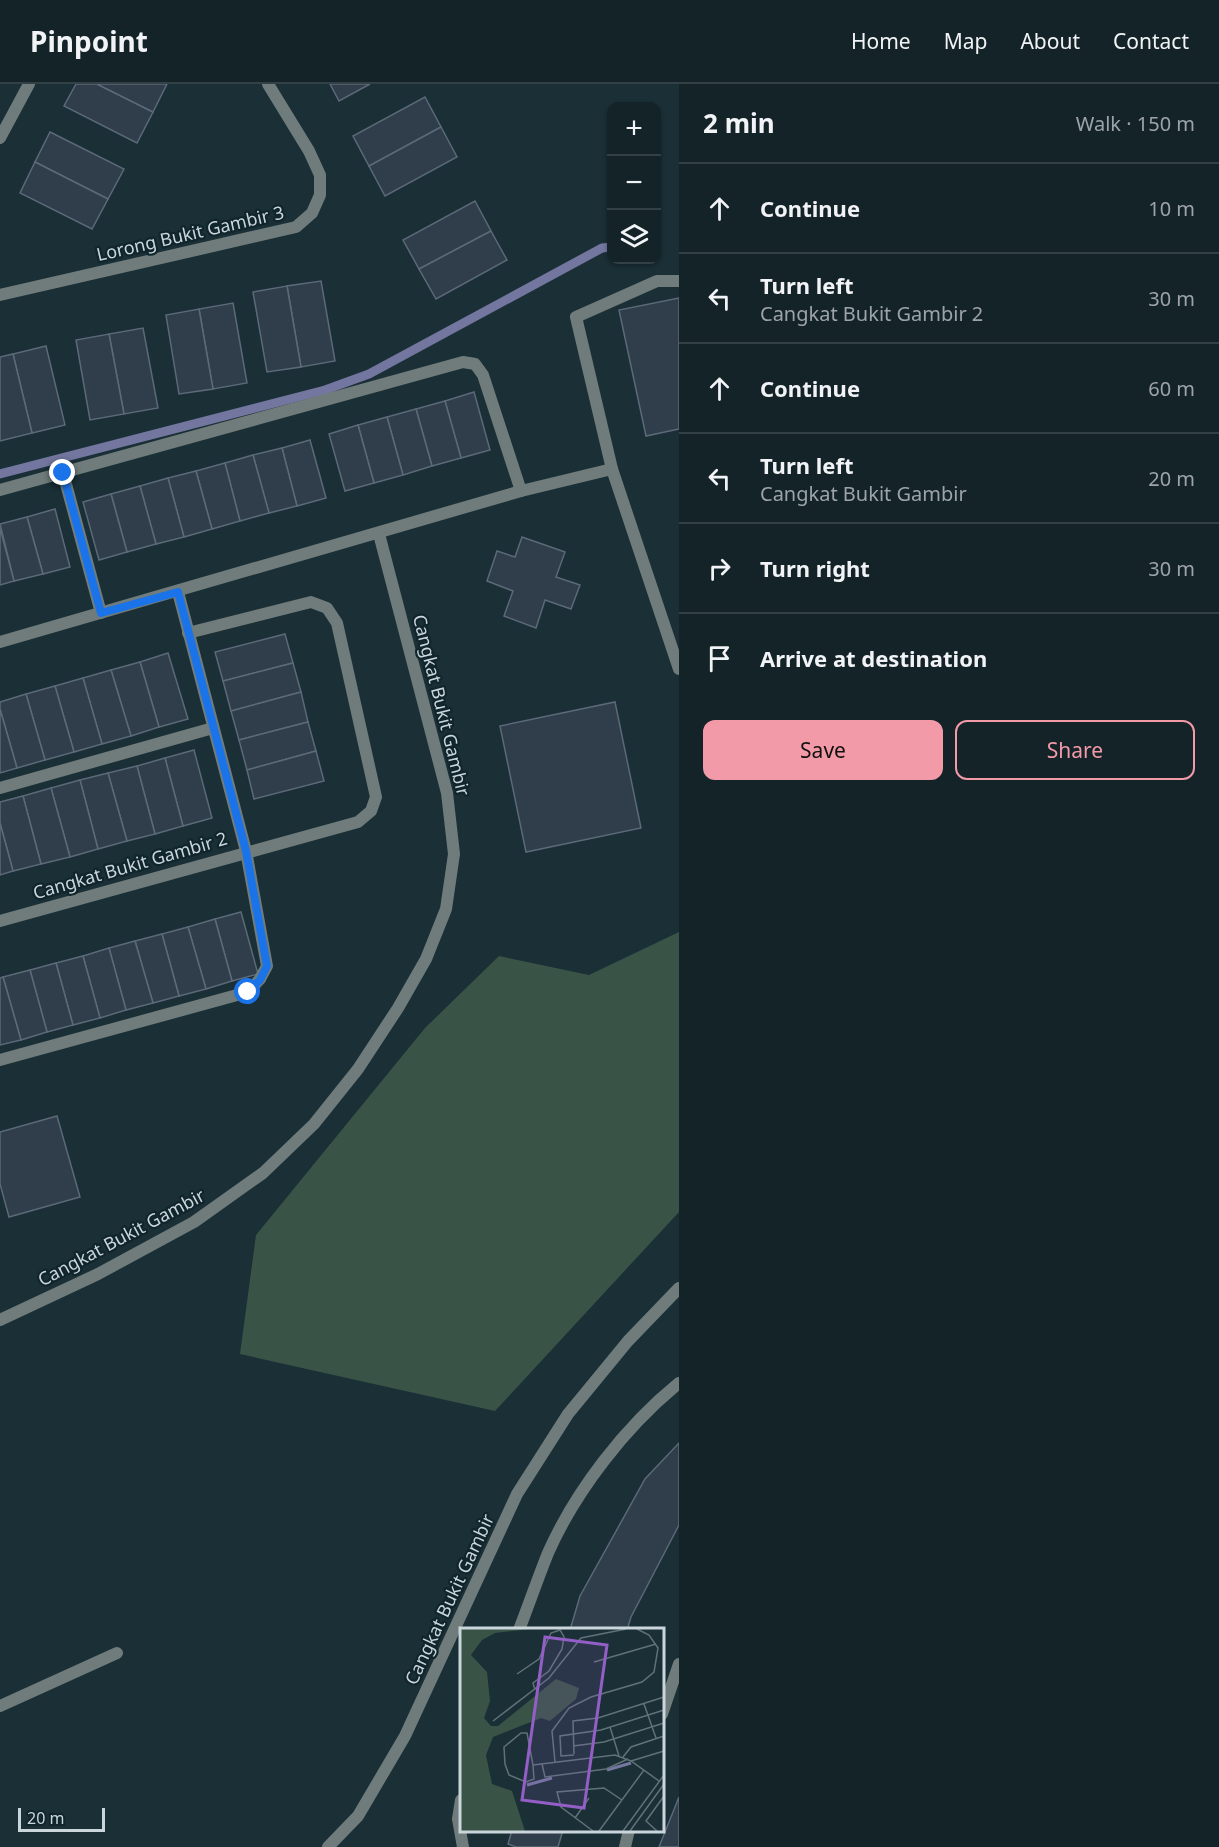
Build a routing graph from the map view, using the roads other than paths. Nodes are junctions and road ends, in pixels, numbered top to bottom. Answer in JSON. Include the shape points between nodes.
{"nodes":[{"id":1,"x":29,"y":84,"type":"edge"},
{"id":2,"x":268,"y":84,"type":"edge"},
{"id":3,"x":0,"y":138,"type":"edge"},
{"id":4,"x":679,"y":281,"type":"edge"},
{"id":5,"x":0,"y":295,"type":"edge"},
{"id":6,"x":612,"y":469,"type":"junction"},
{"id":7,"x":63,"y":473,"type":"junction"},
{"id":8,"x":0,"y":490,"type":"edge"},
{"id":9,"x":521,"y":491,"type":"junction"},
{"id":10,"x":379,"y":534,"type":"junction"},
{"id":11,"x":178,"y":592,"type":"junction"},
{"id":12,"x":101,"y":613,"type":"junction"},
{"id":13,"x":188,"y":633,"type":"junction"},
{"id":14,"x":0,"y":642,"type":"edge"},
{"id":15,"x":679,"y":669,"type":"edge"},
{"id":16,"x":213,"y":728,"type":"junction"},
{"id":17,"x":0,"y":788,"type":"edge"},
{"id":18,"x":246,"y":851,"type":"junction"},
{"id":19,"x":0,"y":921,"type":"edge"},
{"id":20,"x":0,"y":1060,"type":"edge"},
{"id":21,"x":679,"y":1288,"type":"edge"},
{"id":22,"x":0,"y":1320,"type":"edge"},
{"id":23,"x":679,"y":1383,"type":"edge"},
{"id":24,"x":519,"y":1628,"type":"edge"},
{"id":25,"x":117,"y":1653,"type":"dead end"},
{"id":26,"x":679,"y":1664,"type":"edge"},
{"id":27,"x":0,"y":1706,"type":"edge"},
{"id":28,"x":664,"y":1711,"type":"edge"},
{"id":29,"x":460,"y":1810,"type":"edge"},
{"id":30,"x":460,"y":1830,"type":"edge"},
{"id":31,"x":460,"y":1832,"type":"edge"},
{"id":32,"x":629,"y":1832,"type":"edge"},
{"id":33,"x":328,"y":1847,"type":"edge"},
{"id":34,"x":463,"y":1847,"type":"edge"},
{"id":35,"x":625,"y":1847,"type":"edge"}],
"edges":[{"from":1,"to":3,"type":"street"},
{"from":2,"to":5,"type":"street","name":"Lorong Bukit Gambir 3","via":[[320,175],[320,195],[312,213],[296,227]]},
{"from":4,"to":6,"type":"street","via":[[657,281],[576,316]]},
{"from":6,"to":9,"type":"street"},
{"from":6,"to":15,"type":"street"},
{"from":7,"to":8,"type":"street"},
{"from":7,"to":9,"type":"street","via":[[463,362],[475,364],[483,375]]},
{"from":7,"to":12,"type":"street"},
{"from":9,"to":10,"type":"street"},
{"from":10,"to":11,"type":"street"},
{"from":10,"to":22,"type":"street","name":"Cangkat Bukit Gambir","via":[[447,793],[454,854],[446,909],[426,959],[358,1069],[314,1124],[263,1173],[194,1222],[98,1274]]},
{"from":11,"to":12,"type":"street"},
{"from":11,"to":13,"type":"street"},
{"from":12,"to":14,"type":"street"},
{"from":13,"to":16,"type":"street"},
{"from":13,"to":18,"type":"street","via":[[311,602],[327,608],[338,623],[376,797],[371,811],[358,822]]},
{"from":16,"to":17,"type":"street"},
{"from":16,"to":18,"type":"street"},
{"from":18,"to":19,"type":"street","name":"Cangkat Bukit Gambir 2"},
{"from":18,"to":20,"type":"street","name":"Cangkat Bukit Gambir 2","via":[[267,966],[248,992]]},
{"from":21,"to":33,"type":"street","name":"Cangkat Bukit Gambir","via":[[628,1341],[568,1414],[517,1494],[405,1736],[358,1816]]},
{"from":23,"to":24,"type":"street","via":[[640,1419],[582,1492],[549,1551]]},
{"from":25,"to":27,"type":"street"},
{"from":26,"to":28,"type":"street"},
{"from":29,"to":30,"type":"street"},
{"from":31,"to":34,"type":"street"},
{"from":32,"to":35,"type":"street"}]}
